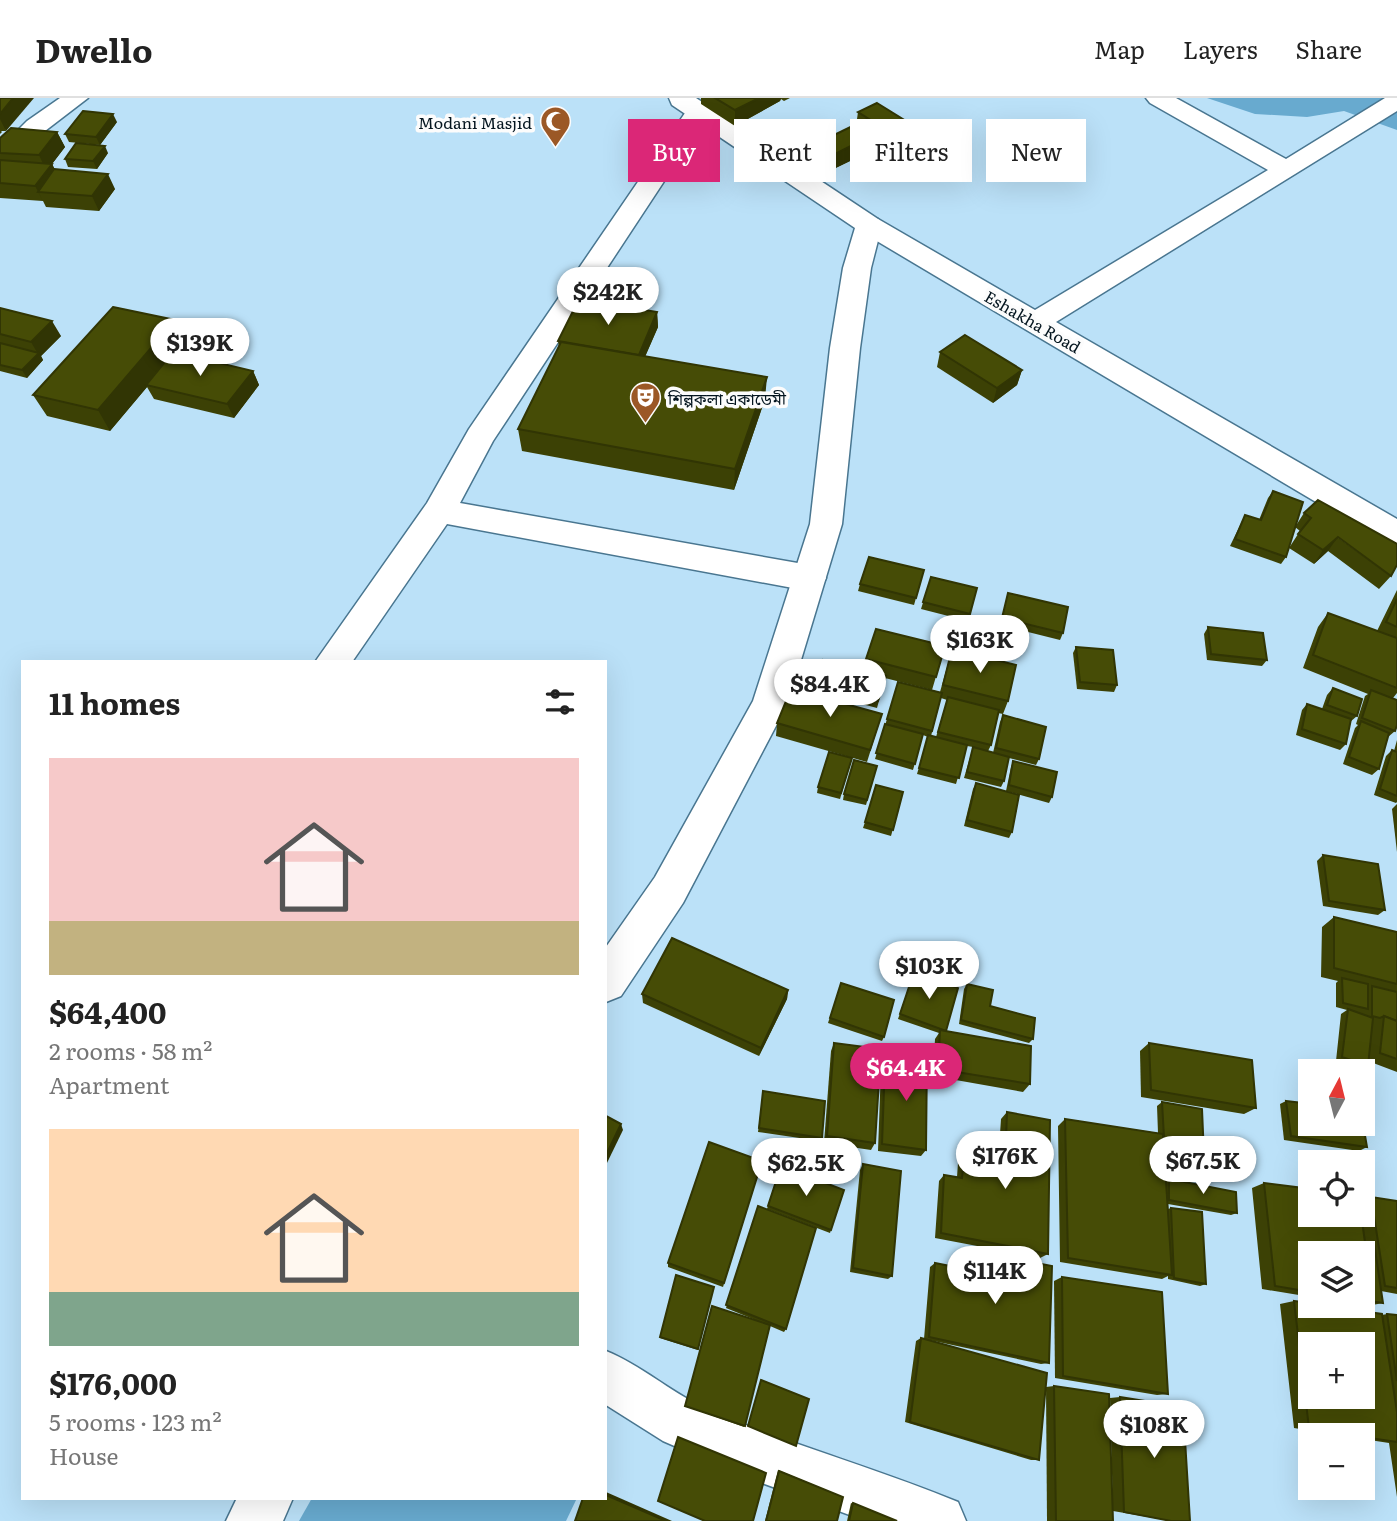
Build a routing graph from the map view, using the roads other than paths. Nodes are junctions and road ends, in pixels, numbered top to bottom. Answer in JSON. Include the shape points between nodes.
{"nodes":[{"id":1,"x":76,"y":98,"type":"edge"},
{"id":2,"x":1158,"y":98,"type":"edge"},
{"id":3,"x":1397,"y":101,"type":"edge"},
{"id":4,"x":684,"y":102,"type":"edge"},
{"id":5,"x":0,"y":162,"type":"edge"},
{"id":6,"x":1287,"y":170,"type":"junction"},
{"id":7,"x":869,"y":225,"type":"junction"},
{"id":8,"x":1035,"y":321,"type":"junction"},
{"id":9,"x":439,"y":511,"type":"junction"},
{"id":10,"x":1397,"y":534,"type":"edge"},
{"id":11,"x":809,"y":578,"type":"junction"},
{"id":12,"x":333,"y":660,"type":"edge"},
{"id":13,"x":607,"y":981,"type":"edge"},
{"id":14,"x":607,"y":1377,"type":"edge"},
{"id":15,"x":266,"y":1500,"type":"edge"},
{"id":16,"x":253,"y":1521,"type":"edge"},
{"id":17,"x":939,"y":1521,"type":"edge"}],
"edges":[{"from":1,"to":5,"type":"street","via":[[36,126]]},
{"from":2,"to":6,"type":"street"},
{"from":3,"to":6,"type":"street"},
{"from":4,"to":7,"type":"street","name":"Eshakha Road"},
{"from":4,"to":9,"type":"street"},
{"from":6,"to":8,"type":"street"},
{"from":7,"to":8,"type":"street","name":"Eshakha Road"},
{"from":7,"to":11,"type":"street","via":[[857,268],[845,348],[826,524]]},
{"from":8,"to":10,"type":"street","name":"Eshakha Road"},
{"from":9,"to":11,"type":"street"},
{"from":9,"to":12,"type":"street"},
{"from":11,"to":13,"type":"street","via":[[770,703],[669,890]]},
{"from":14,"to":17,"type":"street","via":[[681,1423]]},
{"from":15,"to":16,"type":"street"}]}
